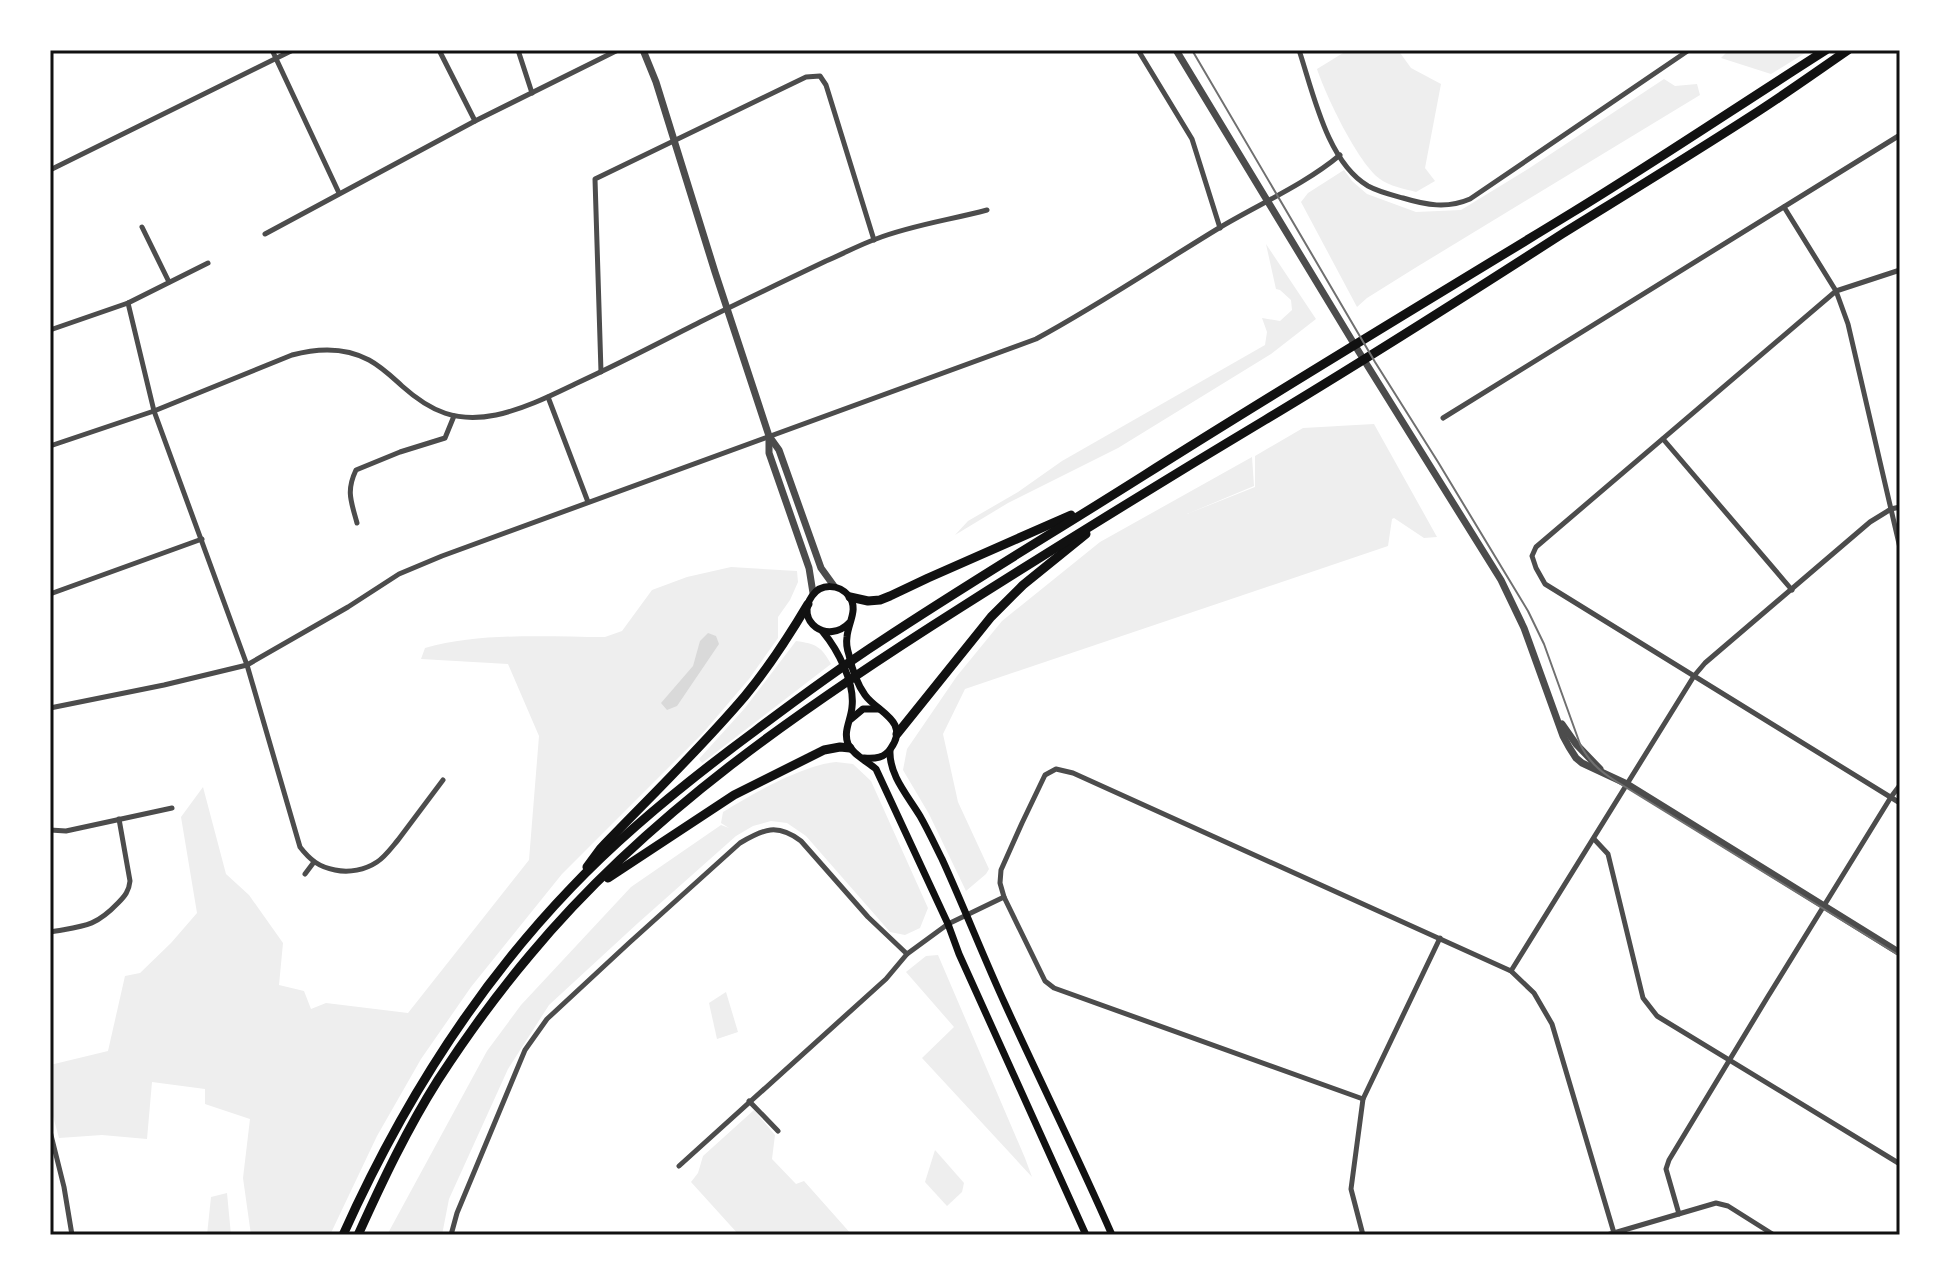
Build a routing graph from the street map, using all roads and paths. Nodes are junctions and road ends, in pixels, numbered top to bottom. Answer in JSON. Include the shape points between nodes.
{"nodes":[{"id":1,"x":272,"y":50,"type":"edge"},
{"id":2,"x":293,"y":50,"type":"edge"},
{"id":3,"x":439,"y":50,"type":"edge"},
{"id":4,"x":518,"y":50,"type":"edge"},
{"id":5,"x":618,"y":50,"type":"edge"},
{"id":6,"x":643,"y":50,"type":"edge"},
{"id":7,"x":1138,"y":50,"type":"edge"},
{"id":8,"x":1176,"y":50,"type":"edge"},
{"id":9,"x":1299,"y":50,"type":"edge"},
{"id":10,"x":1689,"y":50,"type":"edge"},
{"id":11,"x":1826,"y":50,"type":"edge"},
{"id":12,"x":1848,"y":50,"type":"edge"},
{"id":13,"x":276,"y":59,"type":"junction"},
{"id":14,"x":532,"y":93,"type":"junction"},
{"id":15,"x":475,"y":121,"type":"junction"},
{"id":16,"x":1900,"y":135,"type":"edge"},
{"id":17,"x":675,"y":140,"type":"junction"},
{"id":18,"x":1340,"y":155,"type":"junction"},
{"id":19,"x":50,"y":170,"type":"edge"},
{"id":20,"x":339,"y":193,"type":"junction"},
{"id":21,"x":1267,"y":201,"type":"junction"},
{"id":22,"x":1784,"y":207,"type":"junction"},
{"id":23,"x":987,"y":210,"type":"dead end"},
{"id":24,"x":142,"y":227,"type":"dead end"},
{"id":25,"x":1220,"y":228,"type":"junction"},
{"id":26,"x":265,"y":234,"type":"dead end"},
{"id":27,"x":874,"y":240,"type":"junction"},
{"id":28,"x":208,"y":263,"type":"dead end"},
{"id":29,"x":1900,"y":270,"type":"edge"},
{"id":30,"x":169,"y":282,"type":"junction"},
{"id":31,"x":1836,"y":291,"type":"junction"},
{"id":32,"x":128,"y":303,"type":"junction"},
{"id":33,"x":727,"y":309,"type":"junction"},
{"id":34,"x":50,"y":330,"type":"edge"},
{"id":35,"x":601,"y":372,"type":"junction"},
{"id":36,"x":548,"y":397,"type":"junction"},
{"id":37,"x":154,"y":411,"type":"junction"},
{"id":38,"x":454,"y":416,"type":"junction"},
{"id":39,"x":1443,"y":418,"type":"dead end"},
{"id":40,"x":769,"y":436,"type":"junction"},
{"id":41,"x":1663,"y":439,"type":"junction"},
{"id":42,"x":50,"y":446,"type":"edge"},
{"id":43,"x":588,"y":502,"type":"junction"},
{"id":44,"x":1100,"y":503,"type":"junction"},
{"id":45,"x":1900,"y":507,"type":"edge"},
{"id":46,"x":1116,"y":509,"type":"junction"},
{"id":47,"x":1891,"y":509,"type":"junction"},
{"id":48,"x":357,"y":523,"type":"dead end"},
{"id":49,"x":202,"y":539,"type":"junction"},
{"id":50,"x":1900,"y":548,"type":"edge"},
{"id":51,"x":834,"y":586,"type":"junction"},
{"id":52,"x":1792,"y":590,"type":"junction"},
{"id":53,"x":813,"y":593,"type":"junction"},
{"id":54,"x":50,"y":594,"type":"edge"},
{"id":55,"x":850,"y":597,"type":"junction"},
{"id":56,"x":808,"y":604,"type":"junction"},
{"id":57,"x":850,"y":622,"type":"junction"},
{"id":58,"x":823,"y":632,"type":"junction"},
{"id":59,"x":247,"y":665,"type":"junction"},
{"id":60,"x":1694,"y":676,"type":"junction"},
{"id":61,"x":50,"y":708,"type":"edge"},
{"id":62,"x":879,"y":709,"type":"junction"},
{"id":63,"x":849,"y":720,"type":"junction"},
{"id":64,"x":897,"y":734,"type":"junction"},
{"id":65,"x":850,"y":748,"type":"junction"},
{"id":66,"x":890,"y":751,"type":"junction"},
{"id":67,"x":863,"y":758,"type":"junction"},
{"id":68,"x":443,"y":780,"type":"dead end"},
{"id":69,"x":1627,"y":784,"type":"junction"},
{"id":70,"x":1900,"y":785,"type":"edge"},
{"id":71,"x":1891,"y":797,"type":"junction"},
{"id":72,"x":1900,"y":803,"type":"edge"},
{"id":73,"x":172,"y":808,"type":"dead end"},
{"id":74,"x":119,"y":819,"type":"junction"},
{"id":75,"x":50,"y":830,"type":"edge"},
{"id":76,"x":1594,"y":839,"type":"junction"},
{"id":77,"x":314,"y":862,"type":"junction"},
{"id":78,"x":305,"y":874,"type":"dead end"},
{"id":79,"x":571,"y":888,"type":"junction"},
{"id":80,"x":588,"y":891,"type":"junction"},
{"id":81,"x":1004,"y":897,"type":"junction"},
{"id":82,"x":1824,"y":906,"type":"junction"},
{"id":83,"x":966,"y":913,"type":"junction"},
{"id":84,"x":948,"y":924,"type":"junction"},
{"id":85,"x":50,"y":932,"type":"edge"},
{"id":86,"x":1440,"y":938,"type":"junction"},
{"id":87,"x":1900,"y":953,"type":"edge"},
{"id":88,"x":907,"y":954,"type":"junction"},
{"id":89,"x":1511,"y":971,"type":"junction"},
{"id":90,"x":1730,"y":1061,"type":"junction"},
{"id":91,"x":1363,"y":1099,"type":"junction"},
{"id":92,"x":749,"y":1101,"type":"junction"},
{"id":93,"x":50,"y":1131,"type":"edge"},
{"id":94,"x":778,"y":1131,"type":"dead end"},
{"id":95,"x":1900,"y":1164,"type":"edge"},
{"id":96,"x":679,"y":1166,"type":"dead end"},
{"id":97,"x":1679,"y":1214,"type":"junction"},
{"id":98,"x":1614,"y":1233,"type":"junction"},
{"id":99,"x":72,"y":1235,"type":"edge"},
{"id":100,"x":343,"y":1235,"type":"edge"},
{"id":101,"x":358,"y":1235,"type":"edge"},
{"id":102,"x":451,"y":1235,"type":"edge"},
{"id":103,"x":1086,"y":1235,"type":"edge"},
{"id":104,"x":1112,"y":1235,"type":"edge"},
{"id":105,"x":1363,"y":1235,"type":"edge"},
{"id":106,"x":1607,"y":1235,"type":"edge"},
{"id":107,"x":1774,"y":1235,"type":"edge"}],
"edges":[{"from":1,"to":13,"type":"street"},
{"from":2,"to":13,"type":"street"},
{"from":3,"to":15,"type":"street"},
{"from":4,"to":14,"type":"street"},
{"from":5,"to":14,"type":"street"},
{"from":6,"to":17,"type":"street"},
{"from":7,"to":25,"type":"street","via":[[1192,139]]},
{"from":8,"to":21,"type":"street"},
{"from":9,"to":18,"type":"street","via":[[1321,121]]},
{"from":10,"to":18,"type":"street","via":[[1456,205],[1415,202],[1381,191],[1359,178]]},
{"from":11,"to":44,"type":"highway"},
{"from":12,"to":46,"type":"highway","via":[[1454,303]]},
{"from":13,"to":19,"type":"street"},
{"from":13,"to":20,"type":"street"},
{"from":14,"to":15,"type":"street"},
{"from":15,"to":20,"type":"street"},
{"from":16,"to":22,"type":"street"},
{"from":17,"to":27,"type":"street","via":[[806,77],[820,76]]},
{"from":17,"to":33,"type":"street"},
{"from":17,"to":35,"type":"street","via":[[595,179]]},
{"from":18,"to":21,"type":"street"},
{"from":20,"to":26,"type":"street"},
{"from":21,"to":25,"type":"street"},
{"from":21,"to":69,"type":"street","via":[[1501,580],[1556,716],[1604,772]]},
{"from":22,"to":31,"type":"street"},
{"from":22,"to":39,"type":"street"},
{"from":23,"to":27,"type":"street"},
{"from":24,"to":30,"type":"street"},
{"from":25,"to":40,"type":"street","via":[[1036,339]]},
{"from":27,"to":33,"type":"street"},
{"from":28,"to":30,"type":"street"},
{"from":29,"to":31,"type":"street"},
{"from":30,"to":32,"type":"street"},
{"from":31,"to":41,"type":"street"},
{"from":31,"to":47,"type":"street"},
{"from":32,"to":34,"type":"street"},
{"from":32,"to":37,"type":"street"},
{"from":33,"to":35,"type":"street"},
{"from":33,"to":40,"type":"street"},
{"from":35,"to":36,"type":"street"},
{"from":36,"to":38,"type":"street","via":[[495,415]]},
{"from":36,"to":43,"type":"street"},
{"from":37,"to":38,"type":"street","via":[[292,355],[327,349],[369,360],[422,403]]},
{"from":37,"to":42,"type":"street"},
{"from":37,"to":49,"type":"street"},
{"from":38,"to":48,"type":"street","via":[[445,438],[356,470],[349,493]]},
{"from":40,"to":43,"type":"street"},
{"from":40,"to":51,"type":"street","via":[[779,450],[821,568]]},
{"from":40,"to":53,"type":"street","via":[[769,453]]},
{"from":41,"to":52,"type":"street"},
{"from":41,"to":60,"type":"street","via":[[1536,547],[1532,556],[1550,588]]},
{"from":43,"to":59,"type":"street","via":[[399,574]]},
{"from":44,"to":55,"type":"highway","via":[[880,600]]},
{"from":44,"to":79,"type":"highway","via":[[813,688],[683,787]]},
{"from":45,"to":47,"type":"street"},
{"from":46,"to":64,"type":"highway","via":[[991,617]]},
{"from":46,"to":80,"type":"highway","via":[[822,698],[666,818]]},
{"from":47,"to":50,"type":"street"},
{"from":47,"to":52,"type":"street"},
{"from":49,"to":54,"type":"street"},
{"from":49,"to":59,"type":"street"},
{"from":51,"to":53,"type":"main road"},
{"from":51,"to":55,"type":"main road"},
{"from":52,"to":60,"type":"street"},
{"from":53,"to":56,"type":"main road"},
{"from":55,"to":57,"type":"main road"},
{"from":56,"to":58,"type":"main road","via":[[807,615]]},
{"from":56,"to":79,"type":"highway","via":[[747,694],[601,848]]},
{"from":57,"to":58,"type":"main road","via":[[841,630]]},
{"from":57,"to":62,"type":"main road","via":[[846,638],[853,670],[866,698]]},
{"from":58,"to":63,"type":"main road","via":[[845,671],[853,704]]},
{"from":59,"to":61,"type":"street"},
{"from":59,"to":77,"type":"street","via":[[300,847]]},
{"from":60,"to":69,"type":"street"},
{"from":60,"to":71,"type":"street"},
{"from":62,"to":63,"type":"main road","via":[[863,709]]},
{"from":62,"to":64,"type":"main road","via":[[894,721]]},
{"from":63,"to":65,"type":"main road"},
{"from":64,"to":66,"type":"main road"},
{"from":65,"to":67,"type":"main road"},
{"from":65,"to":80,"type":"highway","via":[[824,750],[734,795]]},
{"from":66,"to":67,"type":"main road"},
{"from":66,"to":83,"type":"main road","via":[[895,776],[929,831]]},
{"from":67,"to":84,"type":"main road","via":[[876,769]]},
{"from":68,"to":77,"type":"street","via":[[379,861],[350,872]]},
{"from":69,"to":76,"type":"street"},
{"from":69,"to":82,"type":"street"},
{"from":70,"to":71,"type":"street"},
{"from":71,"to":72,"type":"street"},
{"from":71,"to":82,"type":"street"},
{"from":73,"to":74,"type":"street"},
{"from":74,"to":75,"type":"street"},
{"from":74,"to":85,"type":"street","via":[[129,889],[100,920]]},
{"from":76,"to":89,"type":"street"},
{"from":76,"to":90,"type":"street","via":[[1608,854],[1643,998],[1657,1016]]},
{"from":77,"to":78,"type":"street"},
{"from":79,"to":100,"type":"highway","via":[[482,993],[442,1051],[406,1108]]},
{"from":80,"to":101,"type":"highway","via":[[530,955],[438,1081]]},
{"from":81,"to":83,"type":"street"},
{"from":81,"to":86,"type":"street","via":[[1001,870],[1045,775],[1056,769]]},
{"from":81,"to":91,"type":"street","via":[[1045,981],[1054,988]]},
{"from":82,"to":87,"type":"street"},
{"from":82,"to":90,"type":"street"},
{"from":83,"to":84,"type":"street"},
{"from":83,"to":104,"type":"main road"},
{"from":84,"to":88,"type":"street"},
{"from":84,"to":103,"type":"main road"},
{"from":86,"to":89,"type":"street"},
{"from":86,"to":91,"type":"street"},
{"from":88,"to":92,"type":"street"},
{"from":88,"to":102,"type":"street","via":[[789,832],[761,831],[740,843],[547,1019],[525,1050]]},
{"from":89,"to":98,"type":"street","via":[[1534,993],[1552,1024]]},
{"from":90,"to":95,"type":"street"},
{"from":90,"to":97,"type":"street","via":[[1666,1169]]},
{"from":91,"to":105,"type":"street","via":[[1351,1189]]},
{"from":92,"to":94,"type":"street"},
{"from":92,"to":96,"type":"street"},
{"from":93,"to":99,"type":"street"},
{"from":97,"to":98,"type":"street"},
{"from":97,"to":107,"type":"street","via":[[1722,1204]]},
{"from":98,"to":106,"type":"street"}]}
